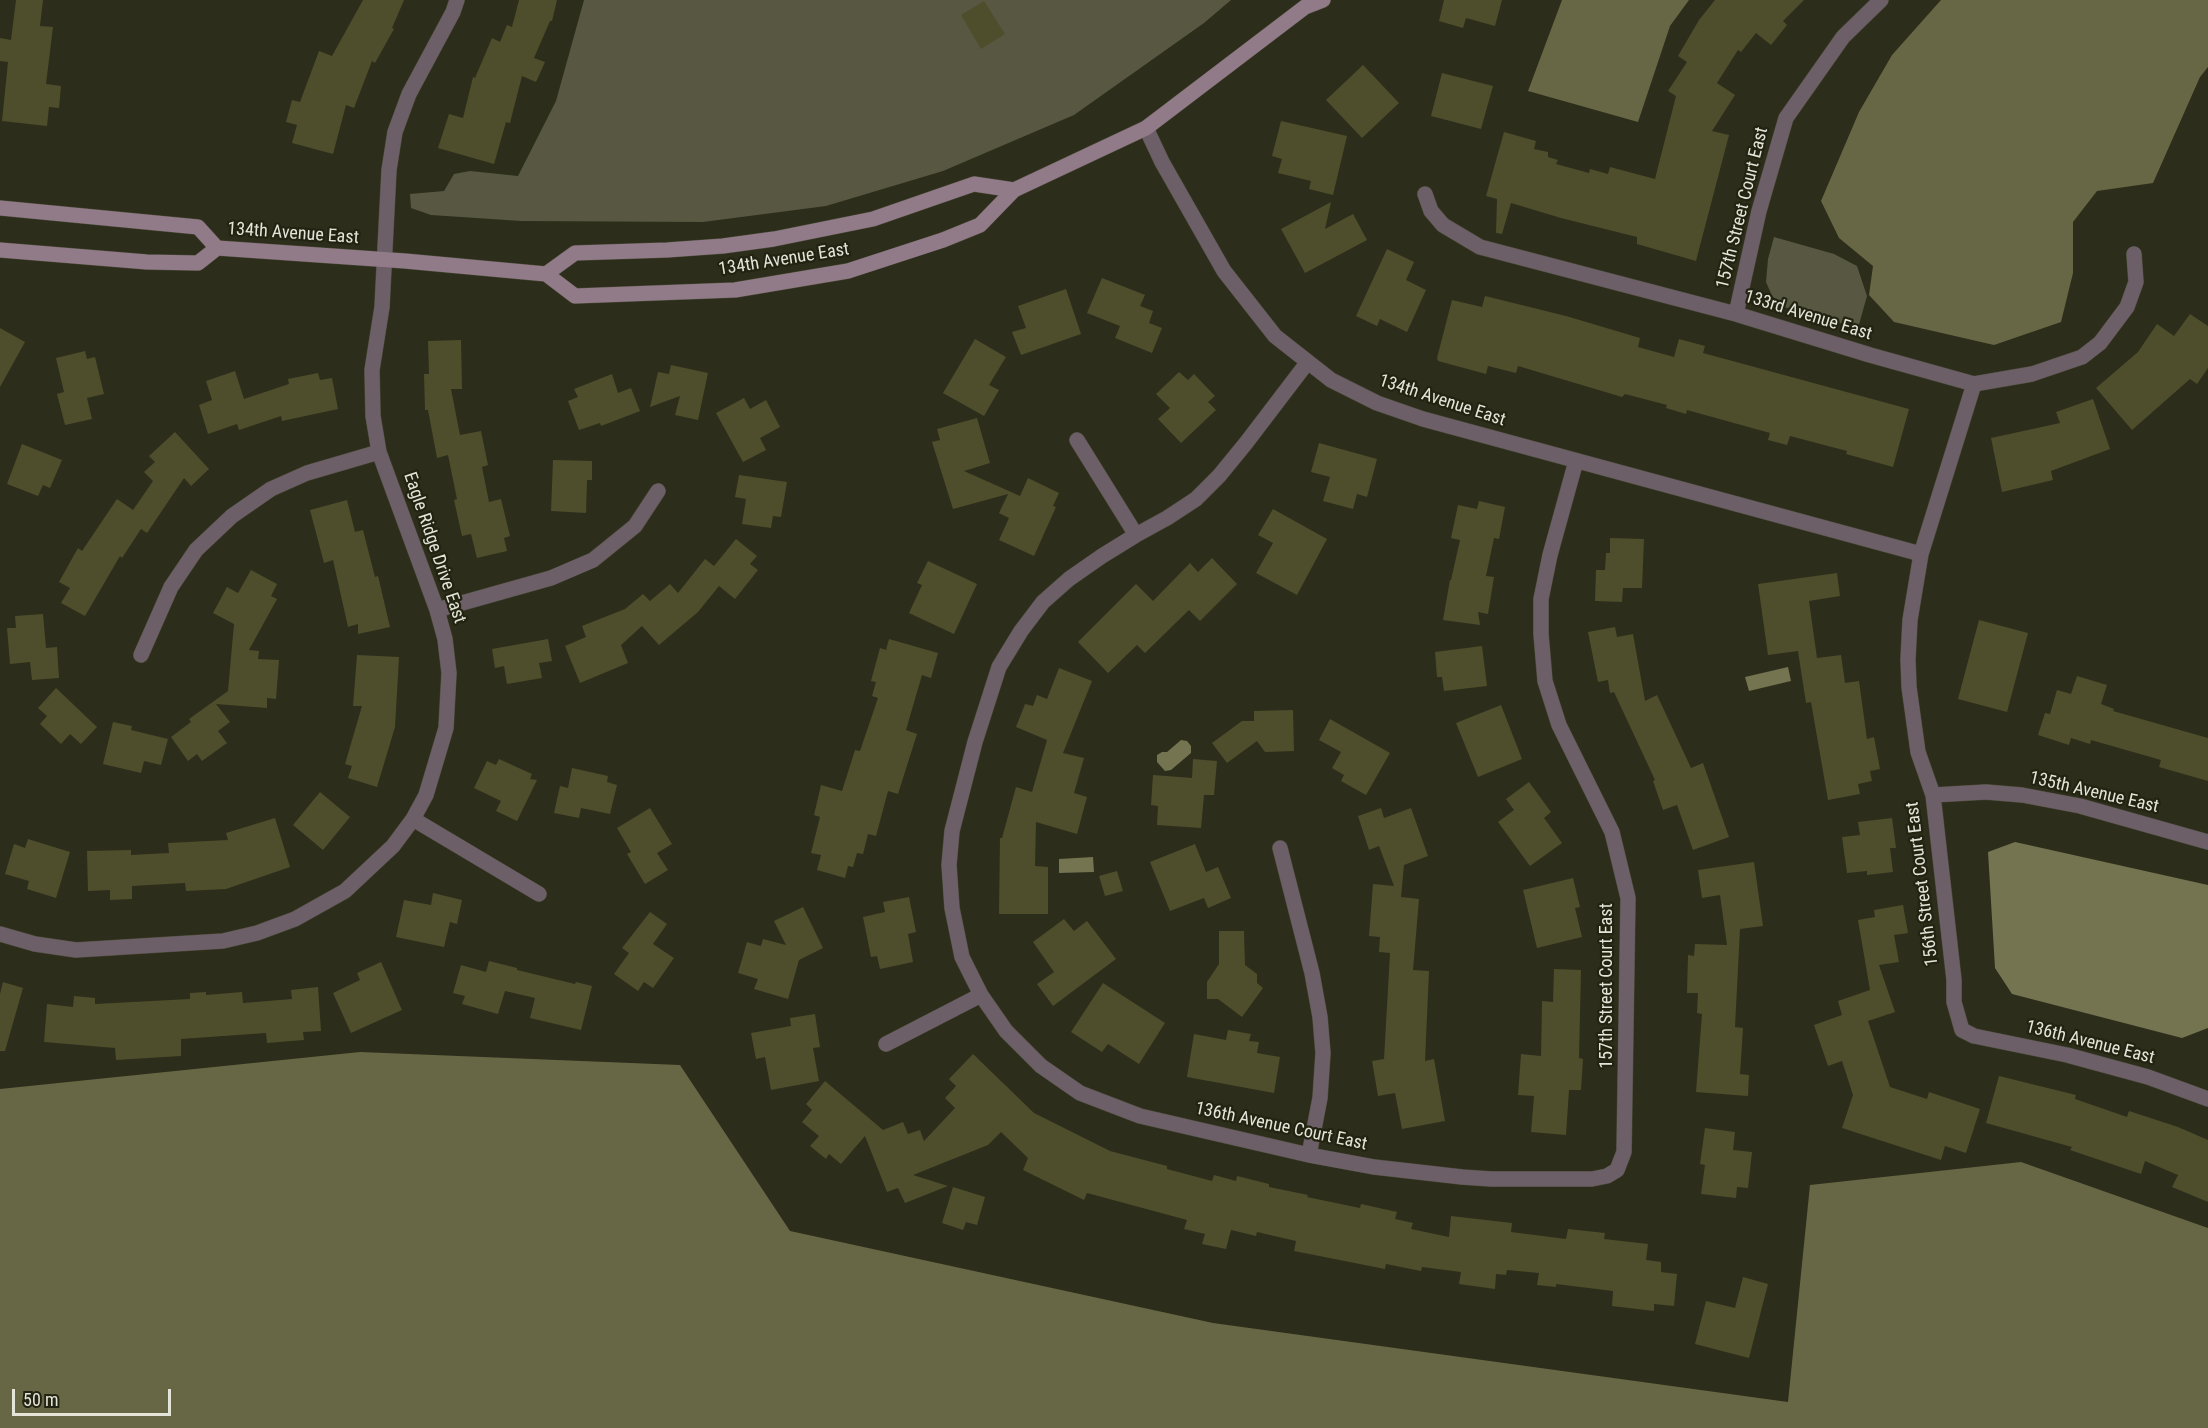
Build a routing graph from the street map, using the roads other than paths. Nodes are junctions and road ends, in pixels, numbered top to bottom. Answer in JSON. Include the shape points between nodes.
{"nodes":[{"id":1,"x":457,"y":0,"type":"edge"},
{"id":2,"x":1323,"y":0,"type":"edge"},
{"id":3,"x":1881,"y":0,"type":"edge"},
{"id":4,"x":1306,"y":3,"type":"edge"},
{"id":5,"x":1146,"y":128,"type":"junction"},
{"id":6,"x":1014,"y":190,"type":"junction"},
{"id":7,"x":1425,"y":194,"type":"dead end"},
{"id":8,"x":0,"y":208,"type":"edge"},
{"id":9,"x":217,"y":248,"type":"junction"},
{"id":10,"x":0,"y":250,"type":"edge"},
{"id":11,"x":2134,"y":254,"type":"dead end"},
{"id":12,"x":384,"y":260,"type":"junction"},
{"id":13,"x":546,"y":274,"type":"junction"},
{"id":14,"x":1737,"y":314,"type":"junction"},
{"id":15,"x":1307,"y":363,"type":"junction"},
{"id":16,"x":1974,"y":384,"type":"junction"},
{"id":17,"x":1077,"y":440,"type":"dead end"},
{"id":18,"x":379,"y":452,"type":"junction"},
{"id":19,"x":1576,"y":461,"type":"junction"},
{"id":20,"x":658,"y":491,"type":"dead end"},
{"id":21,"x":1136,"y":535,"type":"junction"},
{"id":22,"x":1921,"y":554,"type":"junction"},
{"id":23,"x":437,"y":610,"type":"junction"},
{"id":24,"x":141,"y":655,"type":"dead end"},
{"id":25,"x":1933,"y":795,"type":"junction"},
{"id":26,"x":413,"y":819,"type":"junction"},
{"id":27,"x":2208,"y":842,"type":"edge"},
{"id":28,"x":1280,"y":848,"type":"dead end"},
{"id":29,"x":539,"y":894,"type":"dead end"},
{"id":30,"x":0,"y":934,"type":"edge"},
{"id":31,"x":981,"y":995,"type":"junction"},
{"id":32,"x":1962,"y":1030,"type":"joint"},
{"id":33,"x":886,"y":1044,"type":"dead end"},
{"id":34,"x":2208,"y":1099,"type":"edge"},
{"id":35,"x":1309,"y":1155,"type":"junction"},
{"id":36,"x":1617,"y":1170,"type":"joint"}],
"edges":[{"from":1,"to":12,"type":"street","name":"Eagle Ridge Drive East","via":[[409,94],[395,132]]},
{"from":2,"to":4,"type":"street"},
{"from":3,"to":14,"type":"street","name":"157th Street Court East","via":[[1843,37],[1786,118],[1759,211]]},
{"from":4,"to":5,"type":"street"},
{"from":5,"to":6,"type":"street","name":"134th Avenue East"},
{"from":5,"to":15,"type":"street","name":"134th Avenue East","via":[[1224,271],[1275,336]]},
{"from":6,"to":13,"type":"street","name":"134th Avenue East","via":[[974,184],[873,219],[774,239],[667,250],[575,253]]},
{"from":6,"to":13,"type":"street","name":"134th Avenue East","via":[[980,225],[848,271],[735,290],[575,296]]},
{"from":7,"to":14,"type":"street","name":"133rd Avenue East","via":[[1431,212],[1443,225],[1480,247]]},
{"from":8,"to":9,"type":"street","name":"134th Avenue East","via":[[198,227]]},
{"from":9,"to":10,"type":"street","name":"134th Avenue East","via":[[198,263]]},
{"from":9,"to":12,"type":"street","name":"134th Avenue East"},
{"from":11,"to":16,"type":"street","name":"133rd Avenue East","via":[[2136,282],[2127,307],[2100,343],[2082,357],[2032,374]]},
{"from":12,"to":13,"type":"street","name":"134th Avenue East"},
{"from":12,"to":18,"type":"street","name":"Eagle Ridge Drive East","via":[[382,307],[372,370]]},
{"from":14,"to":16,"type":"street","name":"133rd Avenue East"},
{"from":15,"to":19,"type":"street","name":"134th Avenue East","via":[[1377,403]]},
{"from":15,"to":21,"type":"street","name":"136th Avenue Court East","via":[[1219,476],[1196,499]]},
{"from":16,"to":22,"type":"street","name":"156th Street Court East"},
{"from":17,"to":21,"type":"street"},
{"from":18,"to":23,"type":"street","name":"Eagle Ridge Drive East"},
{"from":18,"to":24,"type":"street","via":[[307,473],[271,489],[232,516],[196,550],[171,587]]},
{"from":19,"to":22,"type":"street","name":"134th Avenue East"},
{"from":19,"to":36,"type":"street","name":"157th Street Court East","via":[[1540,599],[1541,634],[1548,692],[1559,725],[1612,832],[1628,898],[1624,1152]]},
{"from":20,"to":23,"type":"street","via":[[635,526],[593,560],[551,578]]},
{"from":21,"to":31,"type":"street","name":"136th Avenue Court East","via":[[1069,579],[1043,602],[999,667],[959,797],[949,865],[952,908],[962,957]]},
{"from":22,"to":25,"type":"street","name":"156th Street Court East","via":[[1910,620],[1909,687],[1918,753]]},
{"from":23,"to":26,"type":"street","name":"Eagle Ridge Drive East","via":[[450,673],[446,728],[426,795]]},
{"from":25,"to":27,"type":"street","name":"135th Avenue East","via":[[2022,795],[2079,806]]},
{"from":25,"to":32,"type":"street","name":"156th Street Court East","via":[[1954,1002]]},
{"from":26,"to":29,"type":"street"},
{"from":26,"to":30,"type":"street","name":"Eagle Ridge Drive East","via":[[393,846],[345,891],[295,919],[257,933],[223,941],[76,950]]},
{"from":28,"to":35,"type":"street","via":[[1320,1017],[1320,1098]]},
{"from":31,"to":33,"type":"street"},
{"from":31,"to":35,"type":"street","name":"136th Avenue Court East","via":[[1006,1031],[1034,1059],[1080,1093],[1140,1116]]},
{"from":32,"to":34,"type":"street","name":"136th Avenue East","via":[[2148,1077]]},
{"from":35,"to":36,"type":"street","name":"136th Avenue Court East","via":[[1374,1167],[1491,1179],[1592,1179]]}]}
